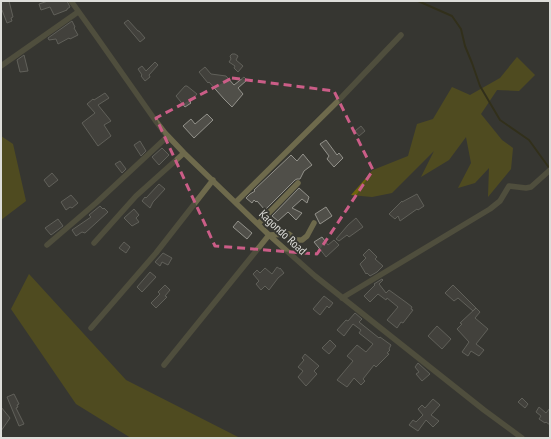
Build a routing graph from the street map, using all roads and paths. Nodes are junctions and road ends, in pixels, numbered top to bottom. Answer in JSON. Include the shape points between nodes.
{"nodes":[{"id":1,"x":71,"y":1,"type":"edge"},
{"id":2,"x":78,"y":12,"type":"junction"},
{"id":3,"x":401,"y":35,"type":"dead end"},
{"id":4,"x":1,"y":66,"type":"edge"},
{"id":5,"x":168,"y":136,"type":"junction"},
{"id":6,"x":184,"y":153,"type":"junction"},
{"id":7,"x":550,"y":170,"type":"edge"},
{"id":8,"x":213,"y":180,"type":"junction"},
{"id":9,"x":298,"y":183,"type":"dead end"},
{"id":10,"x":236,"y":202,"type":"junction"},
{"id":11,"x":314,"y":223,"type":"dead end"},
{"id":12,"x":258,"y":224,"type":"junction"},
{"id":13,"x":269,"y":235,"type":"junction"},
{"id":14,"x":94,"y":242,"type":"dead end"},
{"id":15,"x":47,"y":245,"type":"dead end"},
{"id":16,"x":342,"y":298,"type":"junction"},
{"id":17,"x":91,"y":328,"type":"dead end"},
{"id":18,"x":164,"y":365,"type":"dead end"},
{"id":19,"x":522,"y":438,"type":"edge"}],
"edges":[{"from":1,"to":2,"type":"street","name":"Kagondo Road"},
{"from":2,"to":4,"type":"street"},
{"from":2,"to":5,"type":"street","name":"Kagondo Road"},
{"from":3,"to":10,"type":"street"},
{"from":5,"to":6,"type":"street","name":"Kagondo Road"},
{"from":5,"to":15,"type":"street"},
{"from":6,"to":8,"type":"street","name":"Kagondo Road"},
{"from":6,"to":14,"type":"street","via":[[136,196]]},
{"from":7,"to":16,"type":"street","via":[[531,187],[509,186],[500,201],[490,209]]},
{"from":8,"to":10,"type":"street","name":"Kagondo Road"},
{"from":8,"to":17,"type":"street","via":[[156,253]]},
{"from":9,"to":12,"type":"street"},
{"from":10,"to":12,"type":"street","name":"Kagondo Road"},
{"from":11,"to":13,"type":"street","via":[[302,240],[296,240],[289,234]]},
{"from":12,"to":13,"type":"street","name":"Kagondo Road"},
{"from":13,"to":16,"type":"street","name":"Kagondo Road"},
{"from":13,"to":18,"type":"street"},
{"from":16,"to":19,"type":"street","name":"Kagondo Road"}]}
